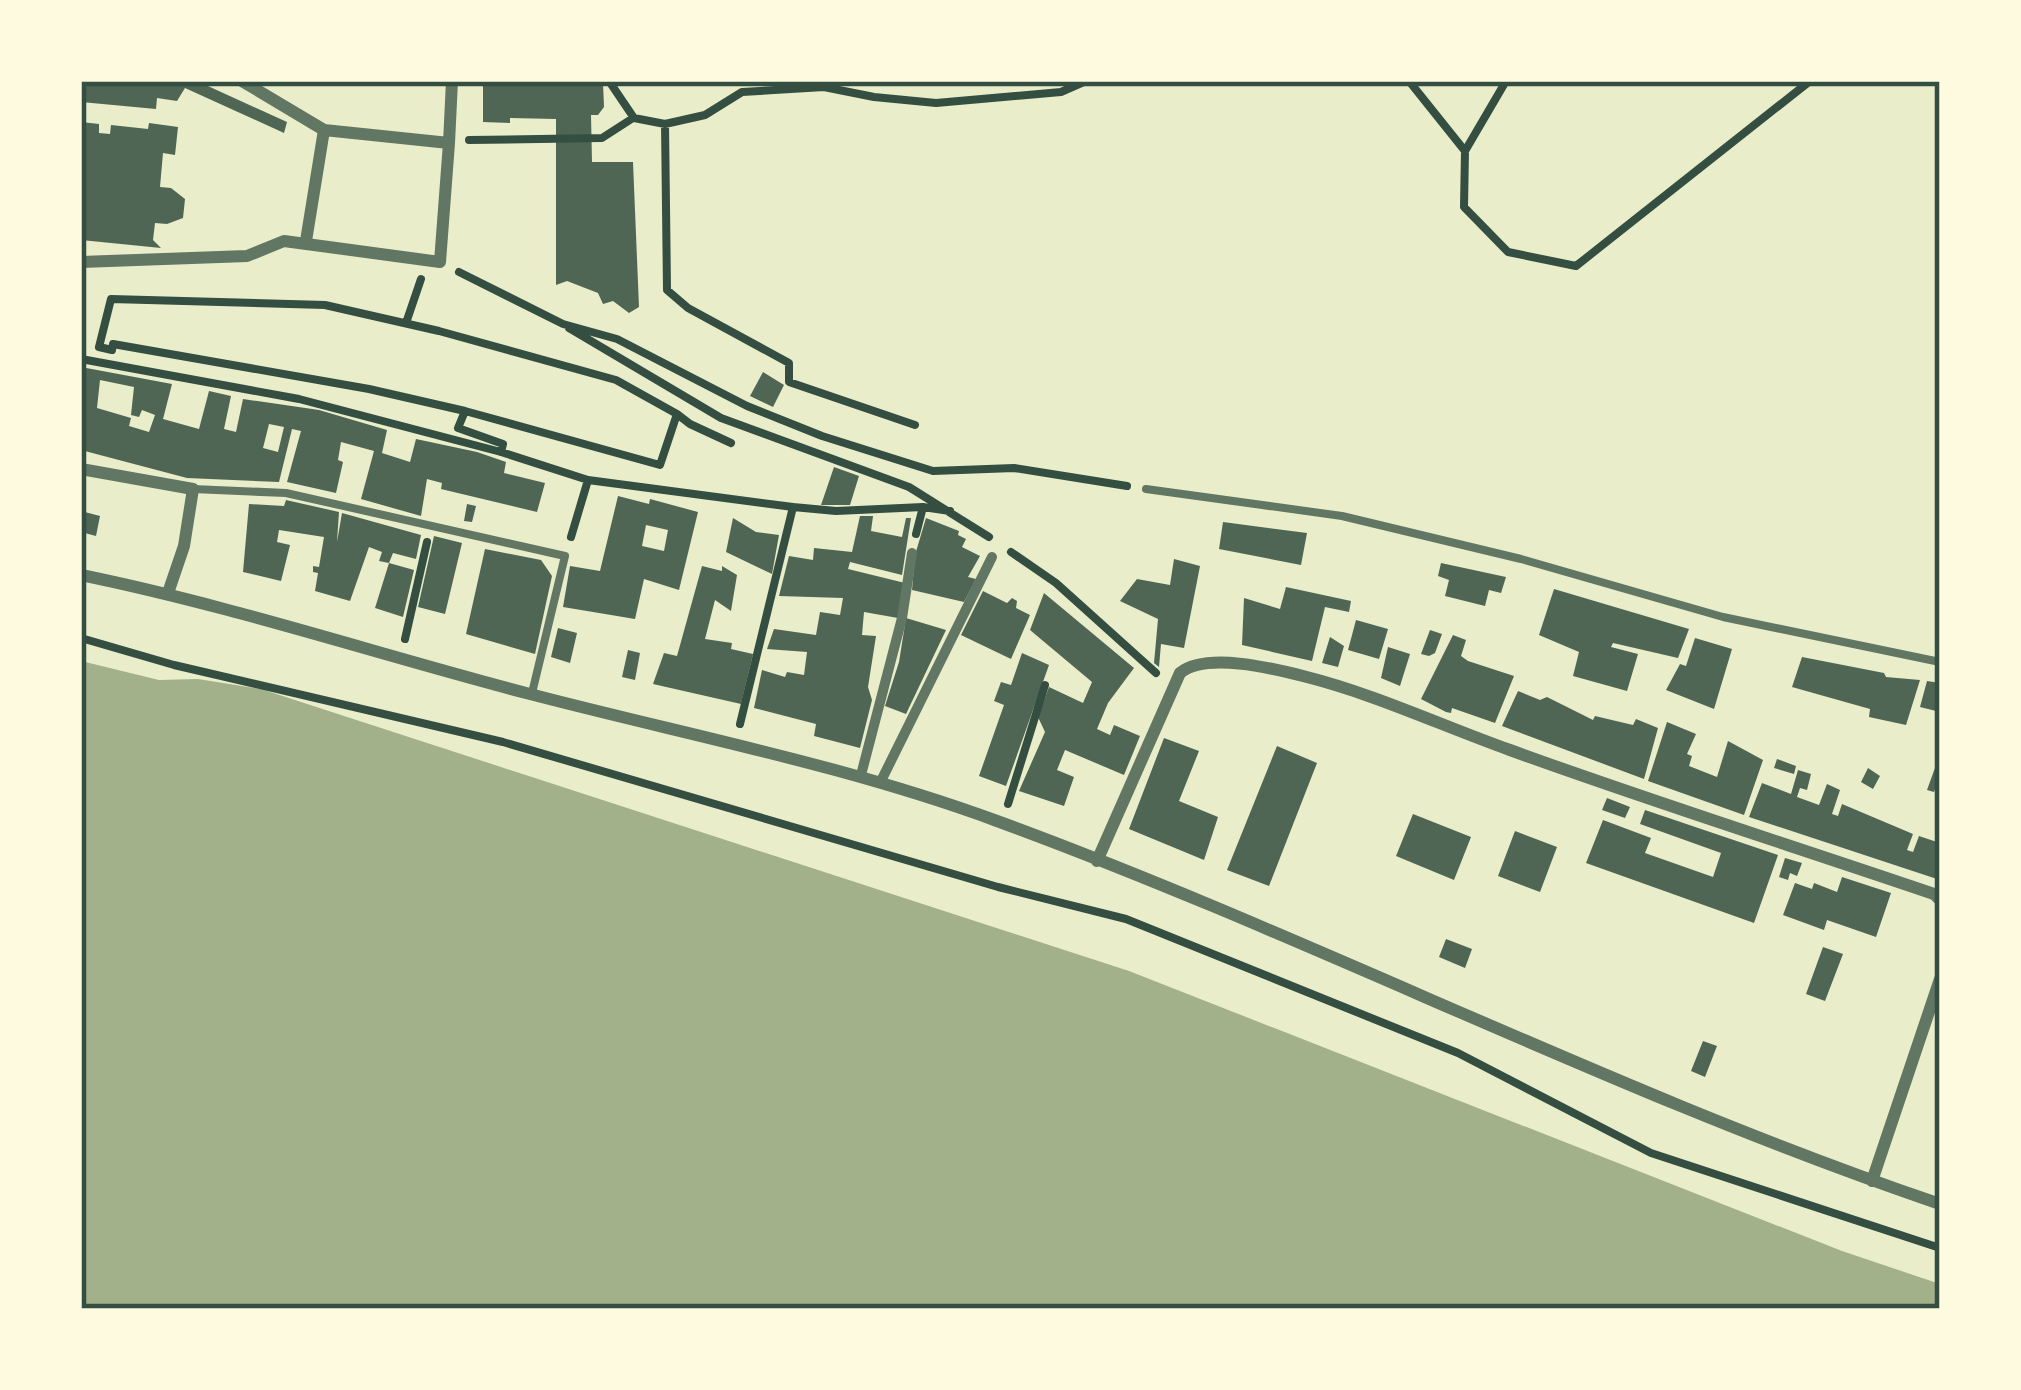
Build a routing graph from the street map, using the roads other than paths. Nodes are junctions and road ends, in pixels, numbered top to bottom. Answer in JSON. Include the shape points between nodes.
{"nodes":[{"id":1,"x":242,"y":81,"type":"edge"},
{"id":2,"x":452,"y":81,"type":"edge"},
{"id":3,"x":324,"y":130,"type":"junction"},
{"id":4,"x":449,"y":142,"type":"junction"},
{"id":5,"x":306,"y":242,"type":"junction"},
{"id":6,"x":81,"y":262,"type":"edge"},
{"id":7,"x":81,"y":470,"type":"edge"},
{"id":8,"x":193,"y":489,"type":"junction"},
{"id":9,"x":1146,"y":489,"type":"road end"},
{"id":10,"x":912,"y":553,"type":"dead end"},
{"id":11,"x":992,"y":557,"type":"road end"},
{"id":12,"x":81,"y":575,"type":"edge"},
{"id":13,"x":169,"y":592,"type":"junction"},
{"id":14,"x":1940,"y":662,"type":"edge"},
{"id":15,"x":531,"y":694,"type":"junction"},
{"id":16,"x":861,"y":776,"type":"junction"},
{"id":17,"x":881,"y":781,"type":"junction"},
{"id":18,"x":1097,"y":861,"type":"junction"},
{"id":19,"x":1940,"y":900,"type":"edge"},
{"id":20,"x":1940,"y":979,"type":"edge"},
{"id":21,"x":1872,"y":1181,"type":"junction"},
{"id":22,"x":1940,"y":1204,"type":"edge"}],
"edges":[{"from":1,"to":3,"type":"street"},
{"from":2,"to":4,"type":"street"},
{"from":3,"to":4,"type":"street"},
{"from":3,"to":5,"type":"street"},
{"from":4,"to":5,"type":"street","via":[[434,262]]},
{"from":5,"to":6,"type":"street","via":[[284,241],[247,256]]},
{"from":7,"to":8,"type":"street"},
{"from":8,"to":13,"type":"street"},
{"from":8,"to":15,"type":"lane","via":[[286,493],[566,556]]},
{"from":9,"to":14,"type":"lane","via":[[1342,516],[1723,617]]},
{"from":10,"to":16,"type":"street"},
{"from":11,"to":17,"type":"street"},
{"from":12,"to":13,"type":"street"},
{"from":13,"to":15,"type":"street"},
{"from":15,"to":16,"type":"street"},
{"from":16,"to":17,"type":"street"},
{"from":17,"to":18,"type":"street"},
{"from":18,"to":19,"type":"street","via":[[1172,688],[1190,665],[1206,661],[1298,674],[1382,698]]},
{"from":18,"to":21,"type":"street"},
{"from":20,"to":21,"type":"street"},
{"from":21,"to":22,"type":"street"}]}
